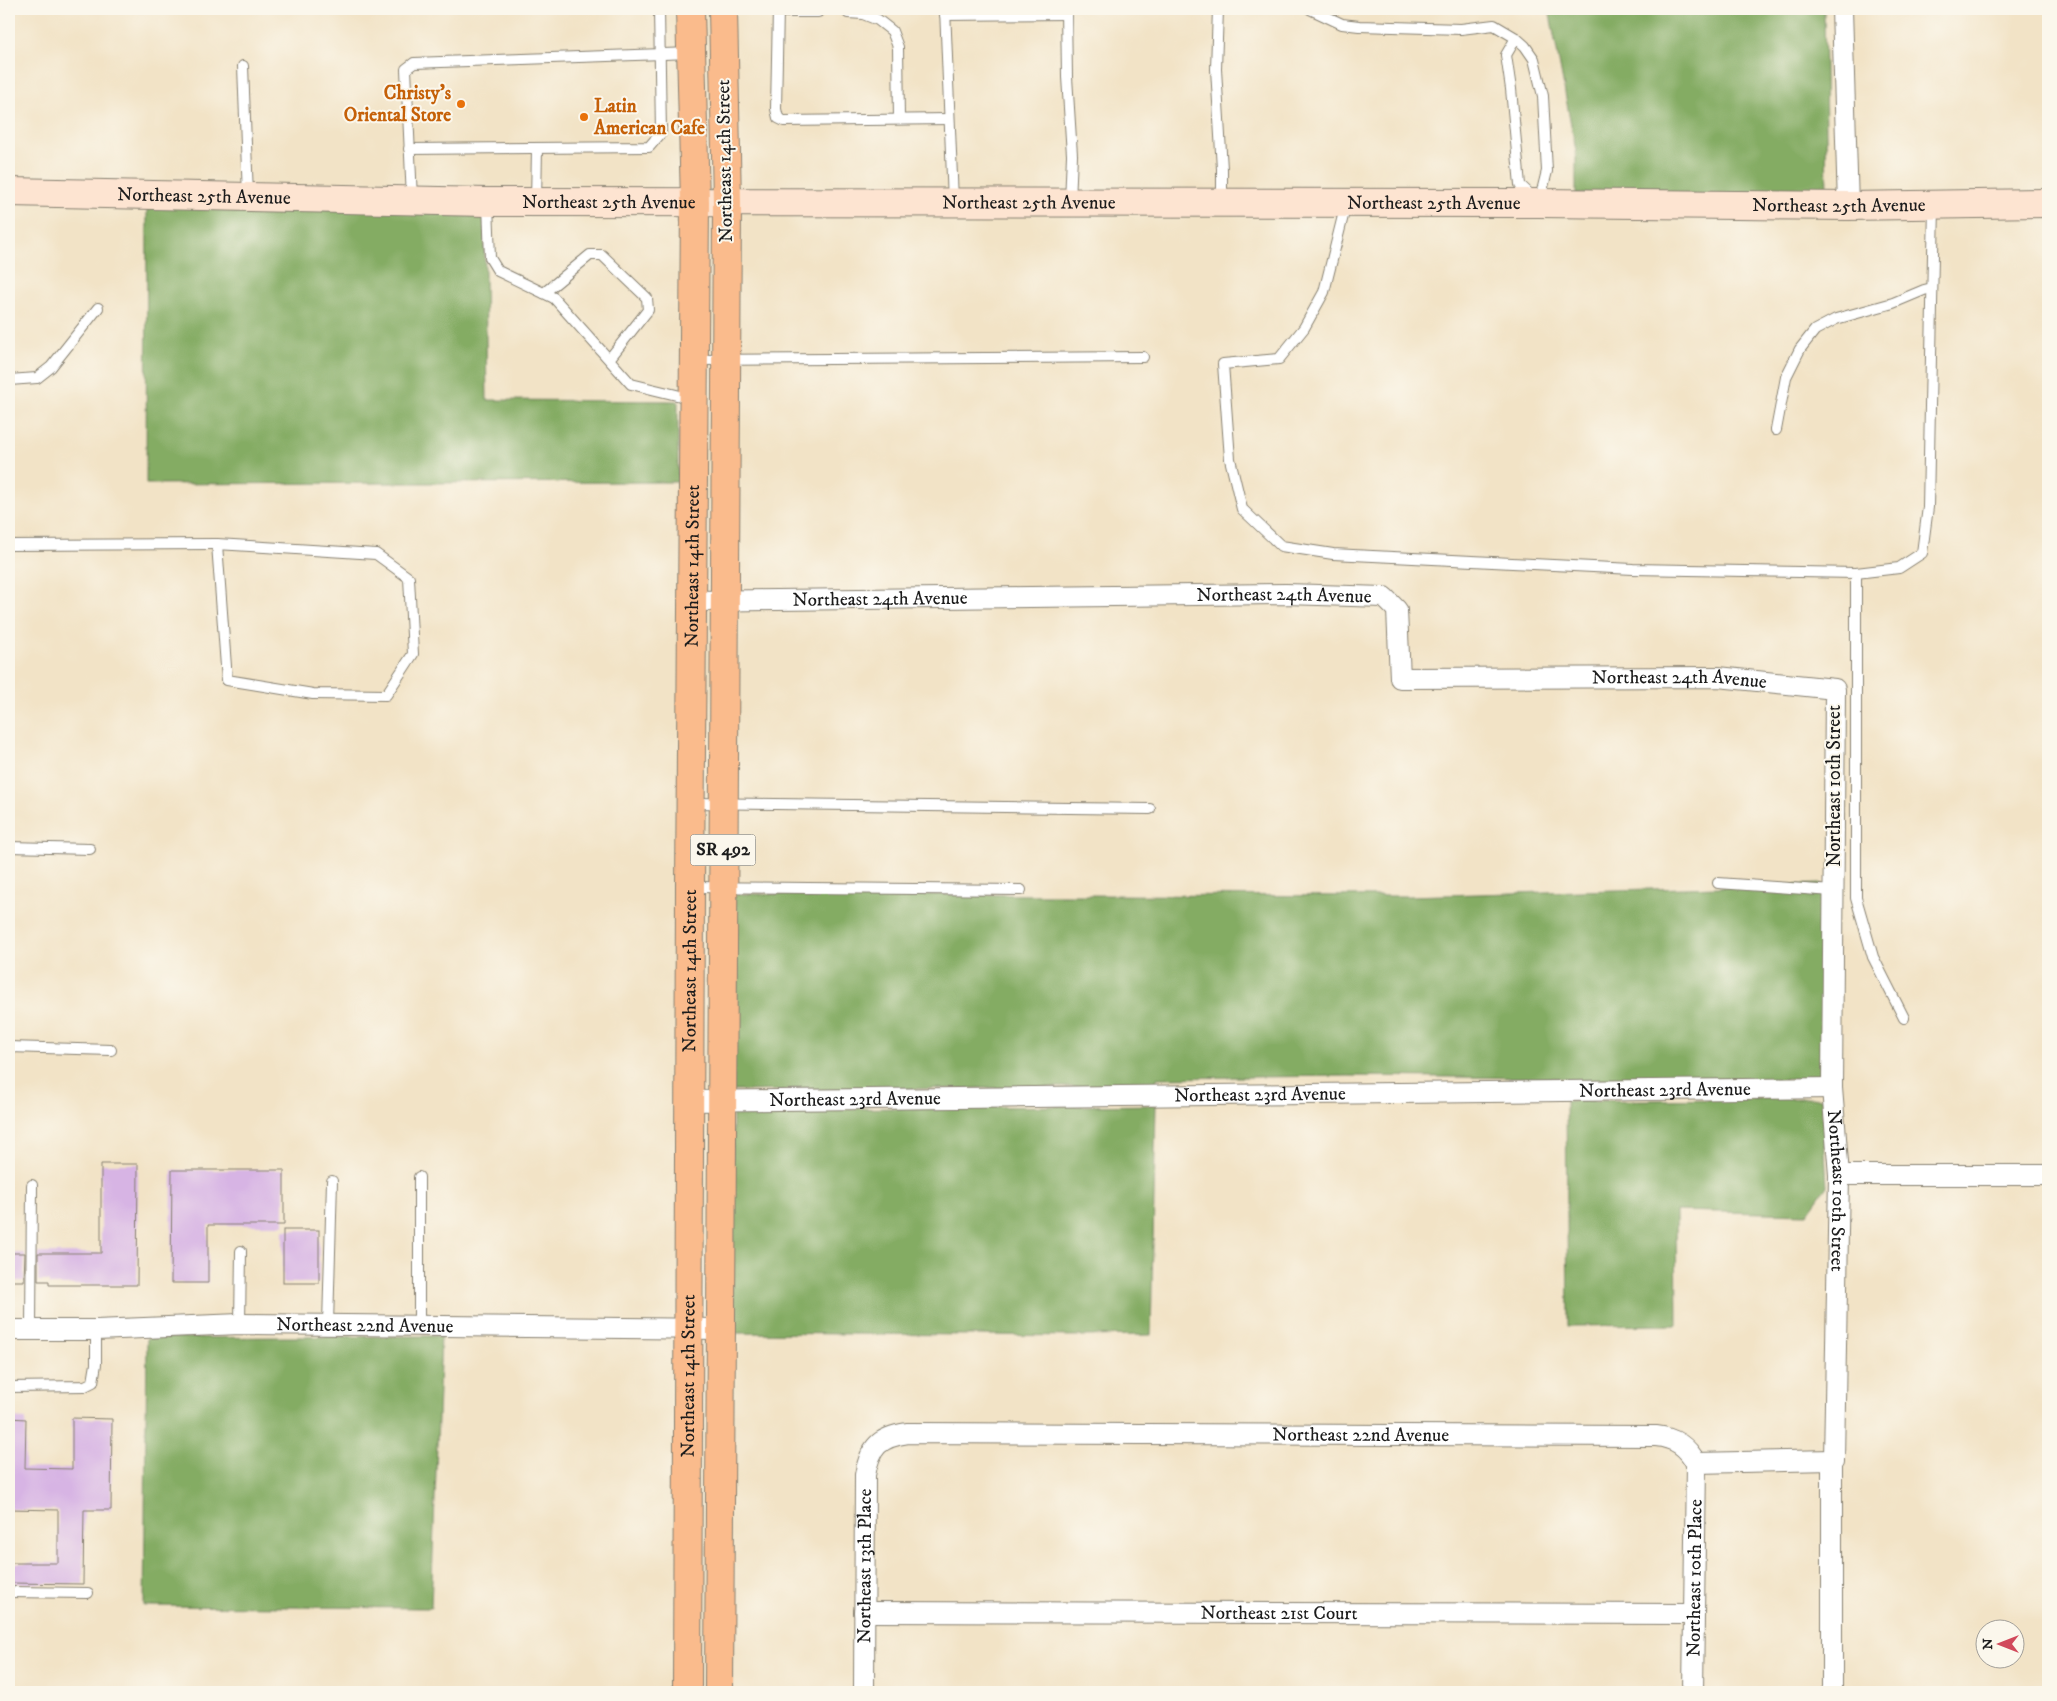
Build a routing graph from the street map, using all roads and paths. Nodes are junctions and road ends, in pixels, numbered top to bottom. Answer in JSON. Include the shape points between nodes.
{"nodes":[{"id":1,"x":659,"y":9,"type":"edge"},
{"id":2,"x":690,"y":9,"type":"edge"},
{"id":3,"x":723,"y":9,"type":"edge"},
{"id":4,"x":1218,"y":9,"type":"edge"},
{"id":5,"x":1310,"y":9,"type":"edge"},
{"id":6,"x":1842,"y":9,"type":"edge"},
{"id":7,"x":778,"y":10,"type":"edge"},
{"id":8,"x":818,"y":12,"type":"dead end"},
{"id":9,"x":945,"y":12,"type":"edge"},
{"id":10,"x":1066,"y":12,"type":"edge"},
{"id":11,"x":848,"y":13,"type":"dead end"},
{"id":12,"x":1516,"y":38,"type":"junction"},
{"id":13,"x":691,"y":53,"type":"junction"},
{"id":14,"x":660,"y":54,"type":"junction"},
{"id":15,"x":243,"y":66,"type":"dead end"},
{"id":16,"x":949,"y":118,"type":"junction"},
{"id":17,"x":899,"y":119,"type":"junction"},
{"id":18,"x":537,"y":148,"type":"junction"},
{"id":19,"x":410,"y":149,"type":"junction"},
{"id":20,"x":9,"y":192,"type":"edge"},
{"id":21,"x":248,"y":197,"type":"junction"},
{"id":22,"x":412,"y":200,"type":"junction"},
{"id":23,"x":487,"y":202,"type":"junction"},
{"id":24,"x":536,"y":202,"type":"junction"},
{"id":25,"x":695,"y":202,"type":"junction"},
{"id":26,"x":727,"y":202,"type":"junction"},
{"id":27,"x":953,"y":202,"type":"junction"},
{"id":28,"x":1070,"y":202,"type":"junction"},
{"id":29,"x":1222,"y":203,"type":"junction"},
{"id":30,"x":1346,"y":203,"type":"junction"},
{"id":31,"x":1539,"y":203,"type":"junction"},
{"id":32,"x":2048,"y":203,"type":"edge"},
{"id":33,"x":1934,"y":205,"type":"junction"},
{"id":34,"x":1848,"y":206,"type":"junction"},
{"id":35,"x":1932,"y":288,"type":"junction"},
{"id":36,"x":544,"y":293,"type":"junction"},
{"id":37,"x":98,"y":308,"type":"dead end"},
{"id":38,"x":1144,"y":357,"type":"dead end"},
{"id":39,"x":610,"y":358,"type":"junction"},
{"id":40,"x":725,"y":359,"type":"junction"},
{"id":41,"x":694,"y":360,"type":"junction"},
{"id":42,"x":9,"y":380,"type":"edge"},
{"id":43,"x":694,"y":400,"type":"junction"},
{"id":44,"x":1776,"y":430,"type":"dead end"},
{"id":45,"x":217,"y":544,"type":"junction"},
{"id":46,"x":9,"y":545,"type":"edge"},
{"id":47,"x":1856,"y":573,"type":"junction"},
{"id":48,"x":692,"y":601,"type":"junction"},
{"id":49,"x":725,"y":601,"type":"junction"},
{"id":50,"x":1835,"y":689,"type":"joint"},
{"id":51,"x":691,"y":803,"type":"junction"},
{"id":52,"x":724,"y":803,"type":"junction"},
{"id":53,"x":1150,"y":809,"type":"dead end"},
{"id":54,"x":9,"y":847,"type":"edge"},
{"id":55,"x":90,"y":849,"type":"dead end"},
{"id":56,"x":1718,"y":883,"type":"dead end"},
{"id":57,"x":690,"y":887,"type":"junction"},
{"id":58,"x":723,"y":888,"type":"junction"},
{"id":59,"x":1021,"y":890,"type":"dead end"},
{"id":60,"x":1833,"y":891,"type":"junction"},
{"id":61,"x":1904,"y":1018,"type":"dead end"},
{"id":62,"x":9,"y":1047,"type":"edge"},
{"id":63,"x":111,"y":1050,"type":"dead end"},
{"id":64,"x":1832,"y":1088,"type":"junction"},
{"id":65,"x":689,"y":1101,"type":"junction"},
{"id":66,"x":722,"y":1101,"type":"junction"},
{"id":67,"x":1839,"y":1175,"type":"junction"},
{"id":68,"x":2048,"y":1175,"type":"edge"},
{"id":69,"x":419,"y":1178,"type":"dead end"},
{"id":70,"x":332,"y":1181,"type":"dead end"},
{"id":71,"x":32,"y":1185,"type":"dead end"},
{"id":72,"x":241,"y":1251,"type":"dead end"},
{"id":73,"x":240,"y":1324,"type":"junction"},
{"id":74,"x":328,"y":1324,"type":"junction"},
{"id":75,"x":419,"y":1326,"type":"junction"},
{"id":76,"x":689,"y":1329,"type":"junction"},
{"id":77,"x":721,"y":1329,"type":"junction"},
{"id":78,"x":9,"y":1330,"type":"edge"},
{"id":79,"x":31,"y":1330,"type":"junction"},
{"id":80,"x":96,"y":1330,"type":"junction"},
{"id":81,"x":9,"y":1387,"type":"edge"},
{"id":82,"x":878,"y":1443,"type":"joint"},
{"id":83,"x":1834,"y":1460,"type":"junction"},
{"id":84,"x":1696,"y":1463,"type":"junction"},
{"id":85,"x":9,"y":1592,"type":"edge"},
{"id":86,"x":88,"y":1593,"type":"dead end"},
{"id":87,"x":864,"y":1612,"type":"junction"},
{"id":88,"x":1693,"y":1614,"type":"junction"},
{"id":89,"x":688,"y":1692,"type":"edge"},
{"id":90,"x":719,"y":1692,"type":"edge"},
{"id":91,"x":864,"y":1692,"type":"edge"},
{"id":92,"x":1693,"y":1692,"type":"edge"},
{"id":93,"x":1832,"y":1692,"type":"edge"}],
"edges":[{"from":1,"to":14,"type":"lane"},
{"from":2,"to":13,"type":"main road","name":"Northeast 14th Street","number":"SR 492"},
{"from":3,"to":26,"type":"main road","name":"Northeast 14th Street","number":"SR 492"},
{"from":4,"to":29,"type":"lane","via":[[1216,69]]},
{"from":5,"to":12,"type":"lane","via":[[1342,24],[1461,29],[1494,25]]},
{"from":6,"to":34,"type":"street"},
{"from":7,"to":8,"type":"lane"},
{"from":7,"to":17,"type":"lane","via":[[778,118],[784,121]]},
{"from":9,"to":10,"type":"lane"},
{"from":9,"to":16,"type":"lane"},
{"from":10,"to":28,"type":"lane","via":[[1072,155]]},
{"from":11,"to":17,"type":"lane","via":[[878,20],[892,31],[898,47]]},
{"from":12,"to":31,"type":"lane","via":[[1534,59],[1543,96],[1547,171]]},
{"from":12,"to":31,"type":"lane","via":[[1506,55],[1520,185]]},
{"from":13,"to":14,"type":"lane"},
{"from":13,"to":25,"type":"main road","name":"Northeast 14th Street","number":"SR 492"},
{"from":14,"to":18,"type":"lane","via":[[661,133],[648,147]]},
{"from":14,"to":19,"type":"lane","via":[[414,63],[406,69]]},
{"from":15,"to":21,"type":"lane"},
{"from":16,"to":17,"type":"lane"},
{"from":16,"to":27,"type":"lane"},
{"from":18,"to":19,"type":"lane"},
{"from":18,"to":24,"type":"lane"},
{"from":19,"to":22,"type":"lane"},
{"from":20,"to":21,"type":"main road","name":"Northeast 25th Avenue"},
{"from":21,"to":22,"type":"main road","name":"Northeast 25th Avenue"},
{"from":22,"to":23,"type":"main road","name":"Northeast 25th Avenue"},
{"from":23,"to":24,"type":"main road","name":"Northeast 25th Avenue"},
{"from":23,"to":36,"type":"lane","via":[[490,258],[498,271]]},
{"from":24,"to":25,"type":"main road","name":"Northeast 25th Avenue"},
{"from":25,"to":26,"type":"main road","name":"Northeast 25th Avenue"},
{"from":25,"to":41,"type":"main road","name":"Northeast 14th Street","number":"SR 492"},
{"from":26,"to":27,"type":"main road","name":"Northeast 25th Avenue"},
{"from":26,"to":40,"type":"main road","name":"Northeast 14th Street","number":"SR 492"},
{"from":27,"to":28,"type":"main road","name":"Northeast 25th Avenue"},
{"from":28,"to":29,"type":"main road","name":"Northeast 25th Avenue"},
{"from":29,"to":30,"type":"main road","name":"Northeast 25th Avenue"},
{"from":30,"to":31,"type":"main road","name":"Northeast 25th Avenue"},
{"from":30,"to":47,"type":"lane","via":[[1324,292],[1304,328],[1278,359],[1223,364],[1230,459],[1242,510],[1281,546],[1333,554],[1633,569]]},
{"from":31,"to":34,"type":"main road","name":"Northeast 25th Avenue"},
{"from":32,"to":33,"type":"main road","name":"Northeast 25th Avenue"},
{"from":33,"to":34,"type":"main road","name":"Northeast 25th Avenue"},
{"from":33,"to":35,"type":"lane"},
{"from":35,"to":44,"type":"lane","via":[[1836,319],[1815,330],[1800,349],[1786,377]]},
{"from":35,"to":47,"type":"lane","via":[[1928,507],[1922,553],[1899,568]]},
{"from":36,"to":39,"type":"lane","via":[[554,298]]},
{"from":36,"to":39,"type":"lane","via":[[590,255],[602,255],[647,298],[648,310]]},
{"from":37,"to":42,"type":"lane","via":[[51,367],[36,378]]},
{"from":38,"to":40,"type":"lane"},
{"from":39,"to":43,"type":"lane","via":[[631,384]]},
{"from":40,"to":41,"type":"lane"},
{"from":40,"to":49,"type":"main road","name":"Northeast 14th Street","number":"SR 492"},
{"from":41,"to":43,"type":"main road","name":"Northeast 14th Street","number":"SR 492"},
{"from":43,"to":48,"type":"main road","name":"Northeast 14th Street","number":"SR 492"},
{"from":45,"to":45,"type":"lane","via":[[376,554],[409,578],[413,654],[386,695],[313,694],[227,680]]},
{"from":45,"to":46,"type":"lane"},
{"from":47,"to":61,"type":"lane","via":[[1856,898],[1873,957]]},
{"from":48,"to":49,"type":"street","name":"Northeast 24th Avenue"},
{"from":48,"to":51,"type":"main road","name":"Northeast 14th Street","number":"SR 492"},
{"from":49,"to":50,"type":"street","name":"Northeast 24th Avenue","via":[[1276,594],[1384,597],[1397,610],[1400,678],[1718,677]]},
{"from":49,"to":52,"type":"main road","name":"Northeast 14th Street","number":"SR 492"},
{"from":50,"to":60,"type":"street","name":"Northeast 10th Street"},
{"from":51,"to":52,"type":"lane"},
{"from":51,"to":57,"type":"main road","name":"Northeast 14th Street","number":"SR 492"},
{"from":52,"to":53,"type":"lane"},
{"from":52,"to":58,"type":"main road","name":"Northeast 14th Street","number":"SR 492"},
{"from":54,"to":55,"type":"lane"},
{"from":56,"to":60,"type":"lane"},
{"from":57,"to":58,"type":"lane"},
{"from":57,"to":65,"type":"main road","name":"Northeast 14th Street","number":"SR 492"},
{"from":58,"to":59,"type":"lane"},
{"from":58,"to":66,"type":"main road","name":"Northeast 14th Street","number":"SR 492"},
{"from":60,"to":64,"type":"street","name":"Northeast 10th Street"},
{"from":62,"to":63,"type":"lane"},
{"from":64,"to":66,"type":"street","name":"Northeast 23rd Avenue"},
{"from":64,"to":67,"type":"street","name":"Northeast 10th Street"},
{"from":65,"to":66,"type":"street","name":"Northeast 23rd Avenue"},
{"from":65,"to":76,"type":"main road","name":"Northeast 14th Street","number":"SR 492"},
{"from":66,"to":77,"type":"main road","name":"Northeast 14th Street","number":"SR 492"},
{"from":67,"to":68,"type":"street"},
{"from":67,"to":83,"type":"street","name":"Northeast 10th Street"},
{"from":69,"to":75,"type":"lane"},
{"from":70,"to":74,"type":"lane"},
{"from":71,"to":79,"type":"lane"},
{"from":72,"to":73,"type":"lane"},
{"from":73,"to":74,"type":"street","name":"Northeast 22nd Avenue"},
{"from":73,"to":80,"type":"street","name":"Northeast 22nd Avenue"},
{"from":74,"to":75,"type":"street","name":"Northeast 22nd Avenue"},
{"from":75,"to":76,"type":"street","name":"Northeast 22nd Avenue"},
{"from":76,"to":77,"type":"street","name":"Northeast 22nd Avenue"},
{"from":76,"to":89,"type":"main road","name":"Northeast 14th Street","number":"SR 492"},
{"from":77,"to":90,"type":"main road","name":"Northeast 14th Street","number":"SR 492"},
{"from":78,"to":79,"type":"street","name":"Northeast 22nd Avenue"},
{"from":79,"to":80,"type":"street","name":"Northeast 22nd Avenue"},
{"from":80,"to":81,"type":"lane","via":[[93,1382],[85,1386]]},
{"from":82,"to":84,"type":"street","name":"Northeast 22nd Avenue","via":[[892,1435],[908,1433],[1656,1436],[1669,1437],[1681,1444]]},
{"from":82,"to":87,"type":"street","name":"Northeast 13th Place","via":[[868,1457],[865,1475]]},
{"from":83,"to":84,"type":"street"},
{"from":83,"to":93,"type":"street","name":"Northeast 10th Street"},
{"from":84,"to":88,"type":"street","name":"Northeast 10th Place"},
{"from":85,"to":86,"type":"lane"},
{"from":87,"to":88,"type":"street","name":"Northeast 21st Court"},
{"from":87,"to":91,"type":"street","name":"Northeast 13th Place"},
{"from":88,"to":92,"type":"street","name":"Northeast 10th Place"}]}
